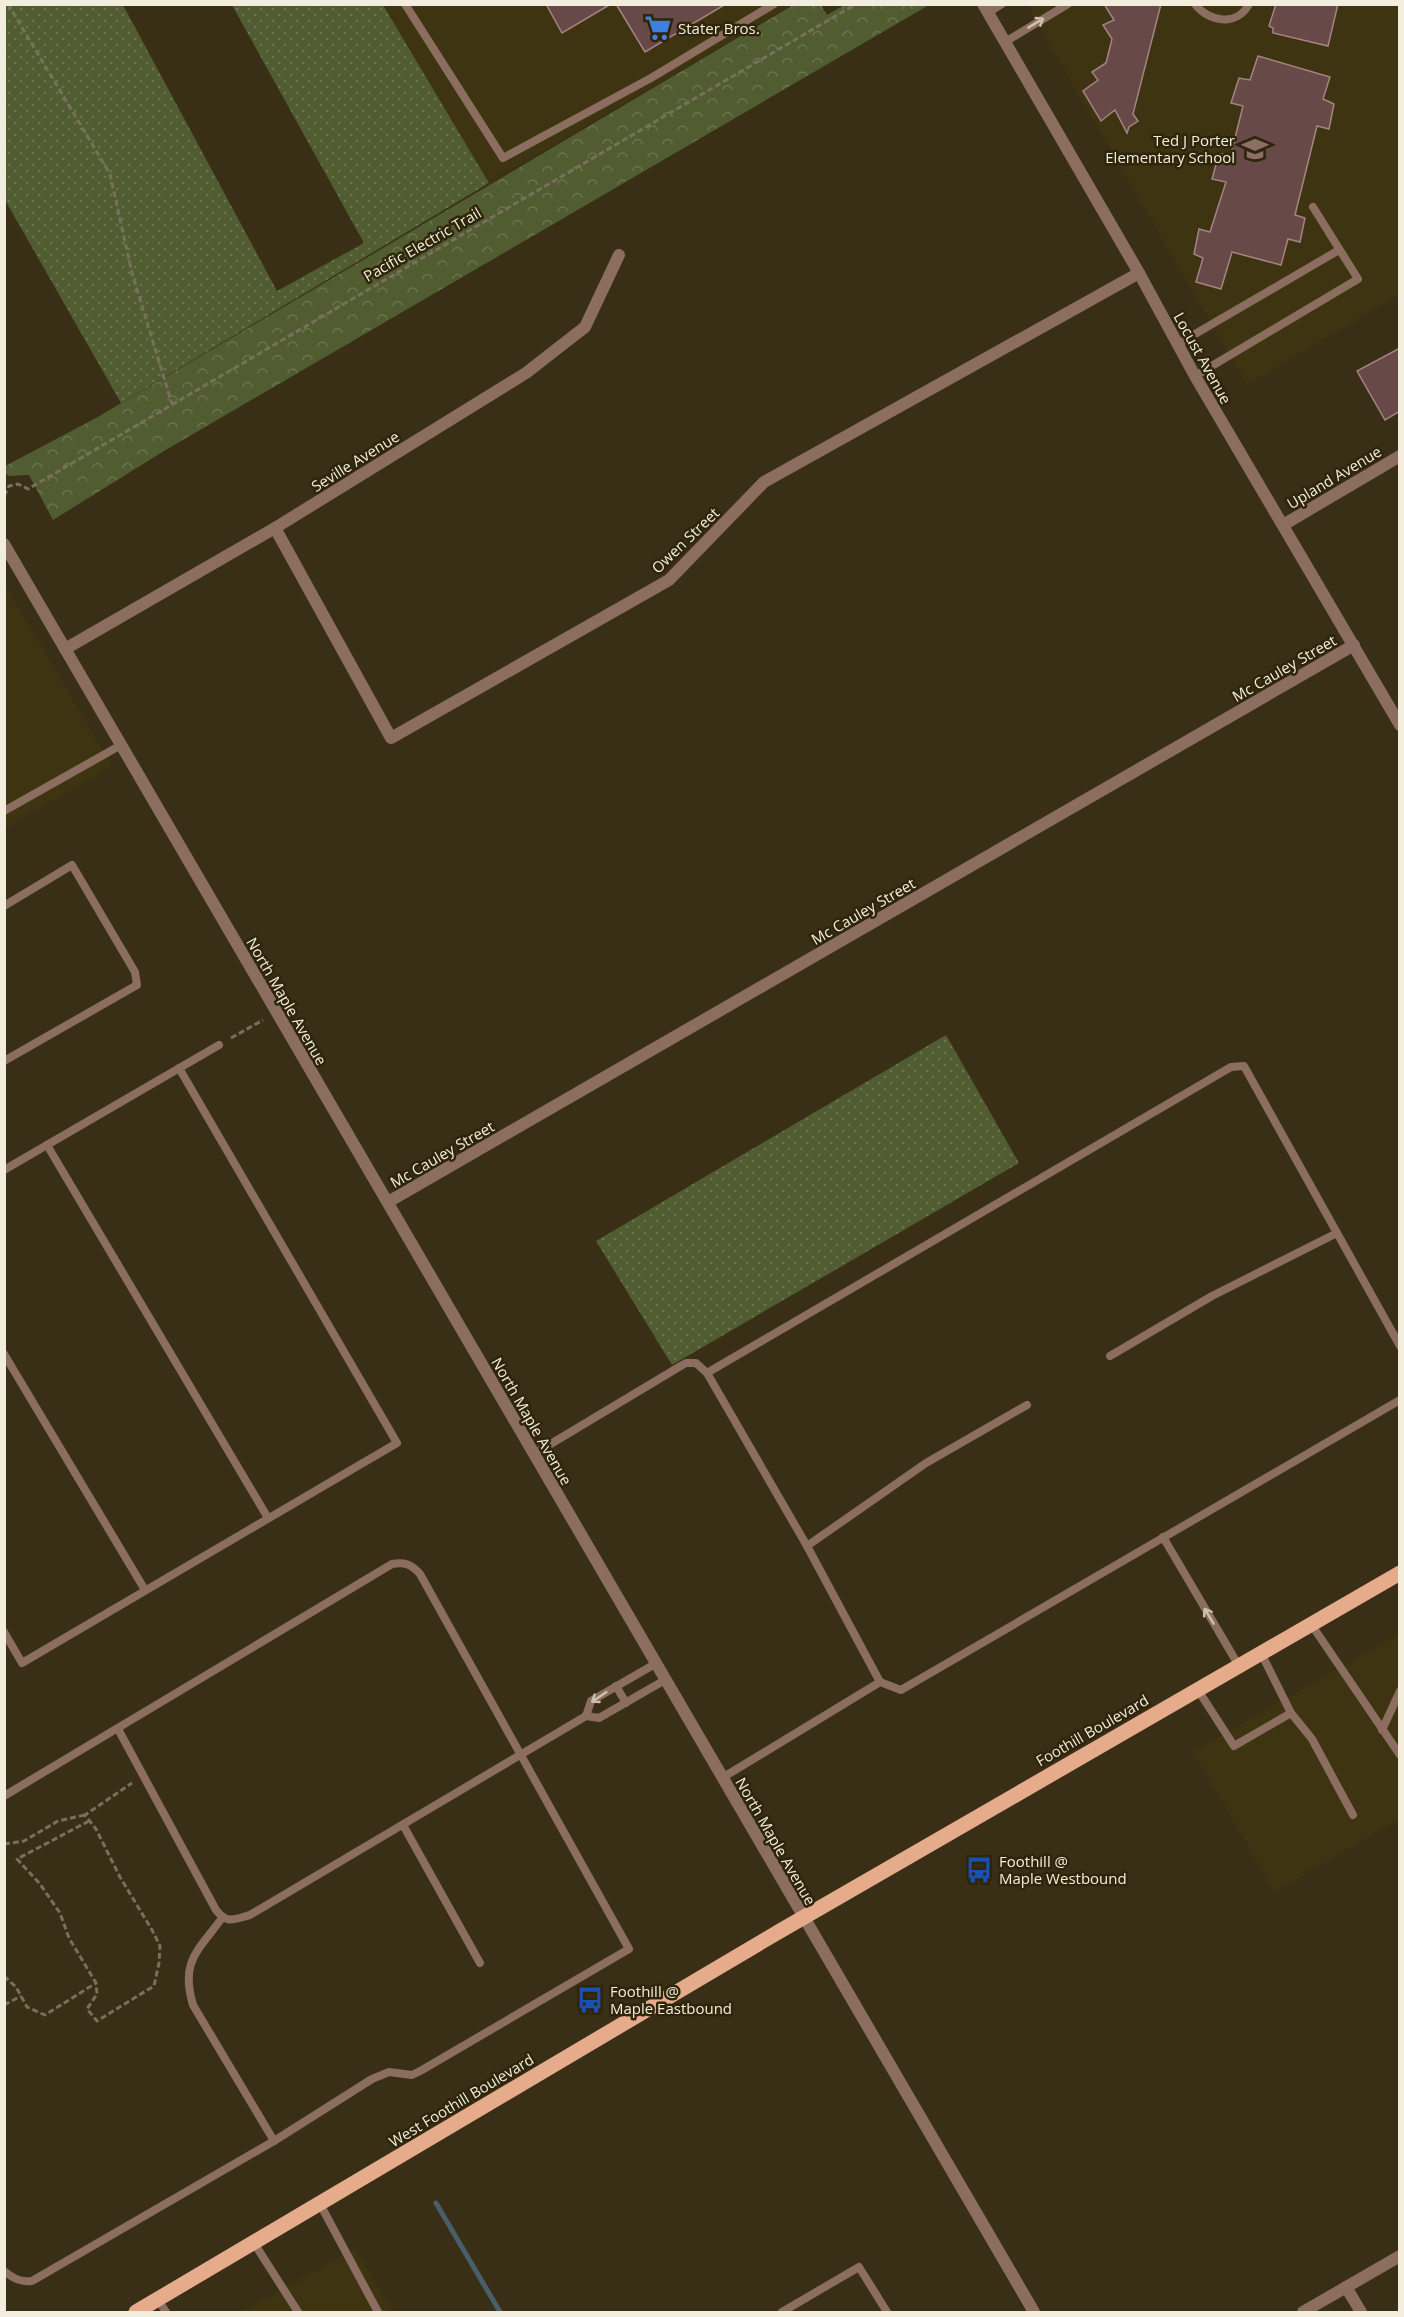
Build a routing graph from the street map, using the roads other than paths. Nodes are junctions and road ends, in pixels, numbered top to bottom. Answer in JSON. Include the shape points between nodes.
{"nodes":[{"id":1,"x":405,"y":4,"type":"edge"},
{"id":2,"x":774,"y":4,"type":"edge"},
{"id":3,"x":1002,"y":4,"type":"edge"},
{"id":4,"x":1068,"y":4,"type":"edge"},
{"id":5,"x":1195,"y":4,"type":"edge"},
{"id":6,"x":1249,"y":4,"type":"edge"},
{"id":7,"x":986,"y":9,"type":"edge"},
{"id":8,"x":1005,"y":42,"type":"junction"},
{"id":9,"x":1313,"y":207,"type":"dead end"},
{"id":10,"x":1339,"y":250,"type":"junction"},
{"id":11,"x":620,"y":255,"type":"dead end"},
{"id":12,"x":1139,"y":273,"type":"junction"},
{"id":13,"x":1178,"y":344,"type":"junction"},
{"id":14,"x":1195,"y":376,"type":"junction"},
{"id":15,"x":1400,"y":456,"type":"edge"},
{"id":16,"x":1283,"y":525,"type":"junction"},
{"id":17,"x":274,"y":528,"type":"junction"},
{"id":18,"x":4,"y":544,"type":"edge"},
{"id":19,"x":1354,"y":645,"type":"junction"},
{"id":20,"x":65,"y":649,"type":"junction"},
{"id":21,"x":1400,"y":725,"type":"edge"},
{"id":22,"x":121,"y":745,"type":"junction"},
{"id":23,"x":4,"y":811,"type":"edge"},
{"id":24,"x":4,"y":906,"type":"edge"},
{"id":25,"x":219,"y":1045,"type":"road end"},
{"id":26,"x":4,"y":1061,"type":"edge"},
{"id":27,"x":179,"y":1068,"type":"junction"},
{"id":28,"x":47,"y":1145,"type":"junction"},
{"id":29,"x":4,"y":1170,"type":"edge"},
{"id":30,"x":388,"y":1202,"type":"junction"},
{"id":31,"x":1337,"y":1233,"type":"junction"},
{"id":32,"x":1400,"y":1346,"type":"edge"},
{"id":33,"x":4,"y":1354,"type":"edge"},
{"id":34,"x":1110,"y":1356,"type":"dead end"},
{"id":35,"x":707,"y":1373,"type":"junction"},
{"id":36,"x":1400,"y":1400,"type":"edge"},
{"id":37,"x":1027,"y":1405,"type":"dead end"},
{"id":38,"x":534,"y":1454,"type":"junction"},
{"id":39,"x":268,"y":1518,"type":"junction"},
{"id":40,"x":1163,"y":1537,"type":"junction"},
{"id":41,"x":807,"y":1546,"type":"junction"},
{"id":42,"x":1400,"y":1573,"type":"edge"},
{"id":43,"x":145,"y":1590,"type":"junction"},
{"id":44,"x":1311,"y":1624,"type":"junction"},
{"id":45,"x":4,"y":1632,"type":"edge"},
{"id":46,"x":1262,"y":1653,"type":"junction"},
{"id":47,"x":655,"y":1664,"type":"junction"},
{"id":48,"x":1239,"y":1666,"type":"junction"},
{"id":49,"x":665,"y":1680,"type":"junction"},
{"id":50,"x":880,"y":1682,"type":"junction"},
{"id":51,"x":616,"y":1686,"type":"junction"},
{"id":52,"x":1198,"y":1690,"type":"junction"},
{"id":53,"x":1400,"y":1691,"type":"edge"},
{"id":54,"x":626,"y":1703,"type":"junction"},
{"id":55,"x":1291,"y":1713,"type":"junction"},
{"id":56,"x":586,"y":1716,"type":"junction"},
{"id":57,"x":118,"y":1729,"type":"junction"},
{"id":58,"x":1382,"y":1730,"type":"junction"},
{"id":59,"x":1400,"y":1755,"type":"edge"},
{"id":60,"x":520,"y":1756,"type":"junction"},
{"id":61,"x":722,"y":1778,"type":"junction"},
{"id":62,"x":4,"y":1796,"type":"edge"},
{"id":63,"x":1353,"y":1815,"type":"dead end"},
{"id":64,"x":403,"y":1825,"type":"junction"},
{"id":65,"x":222,"y":1918,"type":"junction"},
{"id":66,"x":803,"y":1918,"type":"junction"},
{"id":67,"x":480,"y":1963,"type":"dead end"},
{"id":68,"x":274,"y":2141,"type":"junction"},
{"id":69,"x":320,"y":2204,"type":"junction"},
{"id":70,"x":254,"y":2243,"type":"junction"},
{"id":71,"x":1400,"y":2256,"type":"edge"},
{"id":72,"x":4,"y":2271,"type":"edge"},
{"id":73,"x":1346,"y":2287,"type":"junction"},
{"id":74,"x":162,"y":2306,"type":"edge"},
{"id":75,"x":136,"y":2313,"type":"edge"},
{"id":76,"x":298,"y":2313,"type":"edge"},
{"id":77,"x":378,"y":2313,"type":"edge"},
{"id":78,"x":782,"y":2313,"type":"edge"},
{"id":79,"x":887,"y":2313,"type":"edge"},
{"id":80,"x":1034,"y":2313,"type":"edge"},
{"id":81,"x":1304,"y":2313,"type":"edge"},
{"id":82,"x":1361,"y":2313,"type":"edge"}],
"edges":[{"from":1,"to":2,"type":"lane","via":[[503,158],[651,78]]},
{"from":3,"to":7,"type":"lane"},
{"from":8,"to":4,"type":"lane","one_way":true},
{"from":5,"to":6,"type":"lane","via":[[1202,14],[1220,20],[1237,16]]},
{"from":7,"to":8,"type":"street","name":"Locust Avenue"},
{"from":8,"to":12,"type":"street","name":"Locust Avenue"},
{"from":9,"to":10,"type":"lane"},
{"from":10,"to":13,"type":"lane"},
{"from":10,"to":14,"type":"lane","via":[[1358,279]]},
{"from":11,"to":17,"type":"street","name":"Seville Avenue","via":[[585,327],[526,373]]},
{"from":12,"to":13,"type":"street","name":"Locust Avenue"},
{"from":12,"to":17,"type":"street","name":"Owen Street","via":[[764,482],[669,580],[391,738]]},
{"from":13,"to":14,"type":"street","name":"Locust Avenue"},
{"from":14,"to":16,"type":"street","name":"Locust Avenue"},
{"from":15,"to":16,"type":"street","name":"Upland Avenue"},
{"from":16,"to":19,"type":"street","name":"Locust Avenue"},
{"from":17,"to":20,"type":"street","name":"Seville Avenue"},
{"from":18,"to":20,"type":"street","name":"North Maple Avenue"},
{"from":19,"to":21,"type":"street","name":"Locust Avenue"},
{"from":19,"to":30,"type":"street","name":"Mc Cauley Street"},
{"from":20,"to":22,"type":"street","name":"North Maple Avenue"},
{"from":22,"to":23,"type":"lane"},
{"from":22,"to":30,"type":"street","name":"North Maple Avenue"},
{"from":24,"to":26,"type":"lane","via":[[72,865],[135,972],[137,986]]},
{"from":25,"to":27,"type":"lane"},
{"from":27,"to":28,"type":"lane"},
{"from":27,"to":39,"type":"lane","via":[[397,1443]]},
{"from":28,"to":29,"type":"lane"},
{"from":28,"to":39,"type":"lane"},
{"from":30,"to":38,"type":"street","name":"North Maple Avenue"},
{"from":31,"to":32,"type":"lane"},
{"from":31,"to":34,"type":"lane","via":[[1212,1296]]},
{"from":31,"to":35,"type":"lane","via":[[1244,1066],[1231,1067]]},
{"from":33,"to":43,"type":"lane"},
{"from":35,"to":38,"type":"lane","via":[[696,1363],[686,1363]]},
{"from":35,"to":41,"type":"lane"},
{"from":36,"to":40,"type":"lane"},
{"from":37,"to":41,"type":"lane","via":[[926,1463]]},
{"from":38,"to":47,"type":"street","name":"North Maple Avenue"},
{"from":39,"to":43,"type":"lane"},
{"from":48,"to":40,"type":"lane","one_way":true},
{"from":40,"to":50,"type":"lane","via":[[901,1690]]},
{"from":41,"to":50,"type":"lane"},
{"from":42,"to":44,"type":"main road","name":"Foothill Boulevard"},
{"from":43,"to":45,"type":"lane","via":[[22,1662]]},
{"from":44,"to":46,"type":"main road","name":"Foothill Boulevard"},
{"from":44,"to":58,"type":"lane"},
{"from":46,"to":48,"type":"main road","name":"Foothill Boulevard"},
{"from":46,"to":55,"type":"lane"},
{"from":47,"to":49,"type":"street","name":"North Maple Avenue"},
{"from":47,"to":51,"type":"lane"},
{"from":48,"to":52,"type":"main road","name":"Foothill Boulevard"},
{"from":49,"to":54,"type":"lane"},
{"from":49,"to":61,"type":"street","name":"North Maple Avenue"},
{"from":50,"to":61,"type":"lane"},
{"from":51,"to":54,"type":"lane"},
{"from":51,"to":56,"type":"lane","one_way":true,"via":[[591,1701]]},
{"from":52,"to":55,"type":"lane","via":[[1234,1746]]},
{"from":52,"to":66,"type":"main road","name":"Foothill Boulevard"},
{"from":53,"to":58,"type":"lane"},
{"from":54,"to":56,"type":"lane","via":[[599,1718]]},
{"from":55,"to":63,"type":"lane","via":[[1312,1739]]},
{"from":56,"to":60,"type":"lane"},
{"from":57,"to":60,"type":"lane","via":[[392,1564],[404,1562],[420,1574]]},
{"from":57,"to":62,"type":"lane"},
{"from":57,"to":65,"type":"lane"},
{"from":58,"to":59,"type":"lane"},
{"from":60,"to":64,"type":"lane"},
{"from":60,"to":68,"type":"lane","via":[[629,1949],[422,2070],[412,2075],[389,2072],[372,2079]]},
{"from":61,"to":66,"type":"street","name":"North Maple Avenue"},
{"from":64,"to":65,"type":"lane","via":[[250,1915],[229,1921]]},
{"from":64,"to":67,"type":"lane"},
{"from":65,"to":68,"type":"lane","via":[[189,1964],[187,1986],[193,2005]]},
{"from":66,"to":69,"type":"main road","name":"West Foothill Boulevard"},
{"from":66,"to":80,"type":"street","name":"North Maple Avenue"},
{"from":68,"to":72,"type":"lane","via":[[32,2281],[22,2282]]},
{"from":69,"to":70,"type":"main road","name":"West Foothill Boulevard"},
{"from":69,"to":77,"type":"lane"},
{"from":70,"to":74,"type":"main road","name":"West Foothill Boulevard"},
{"from":70,"to":76,"type":"lane"},
{"from":71,"to":73,"type":"street"},
{"from":73,"to":81,"type":"street"},
{"from":73,"to":82,"type":"street"},
{"from":74,"to":75,"type":"main road","name":"West Foothill Boulevard"},
{"from":78,"to":79,"type":"lane","via":[[859,2267]]}]}
